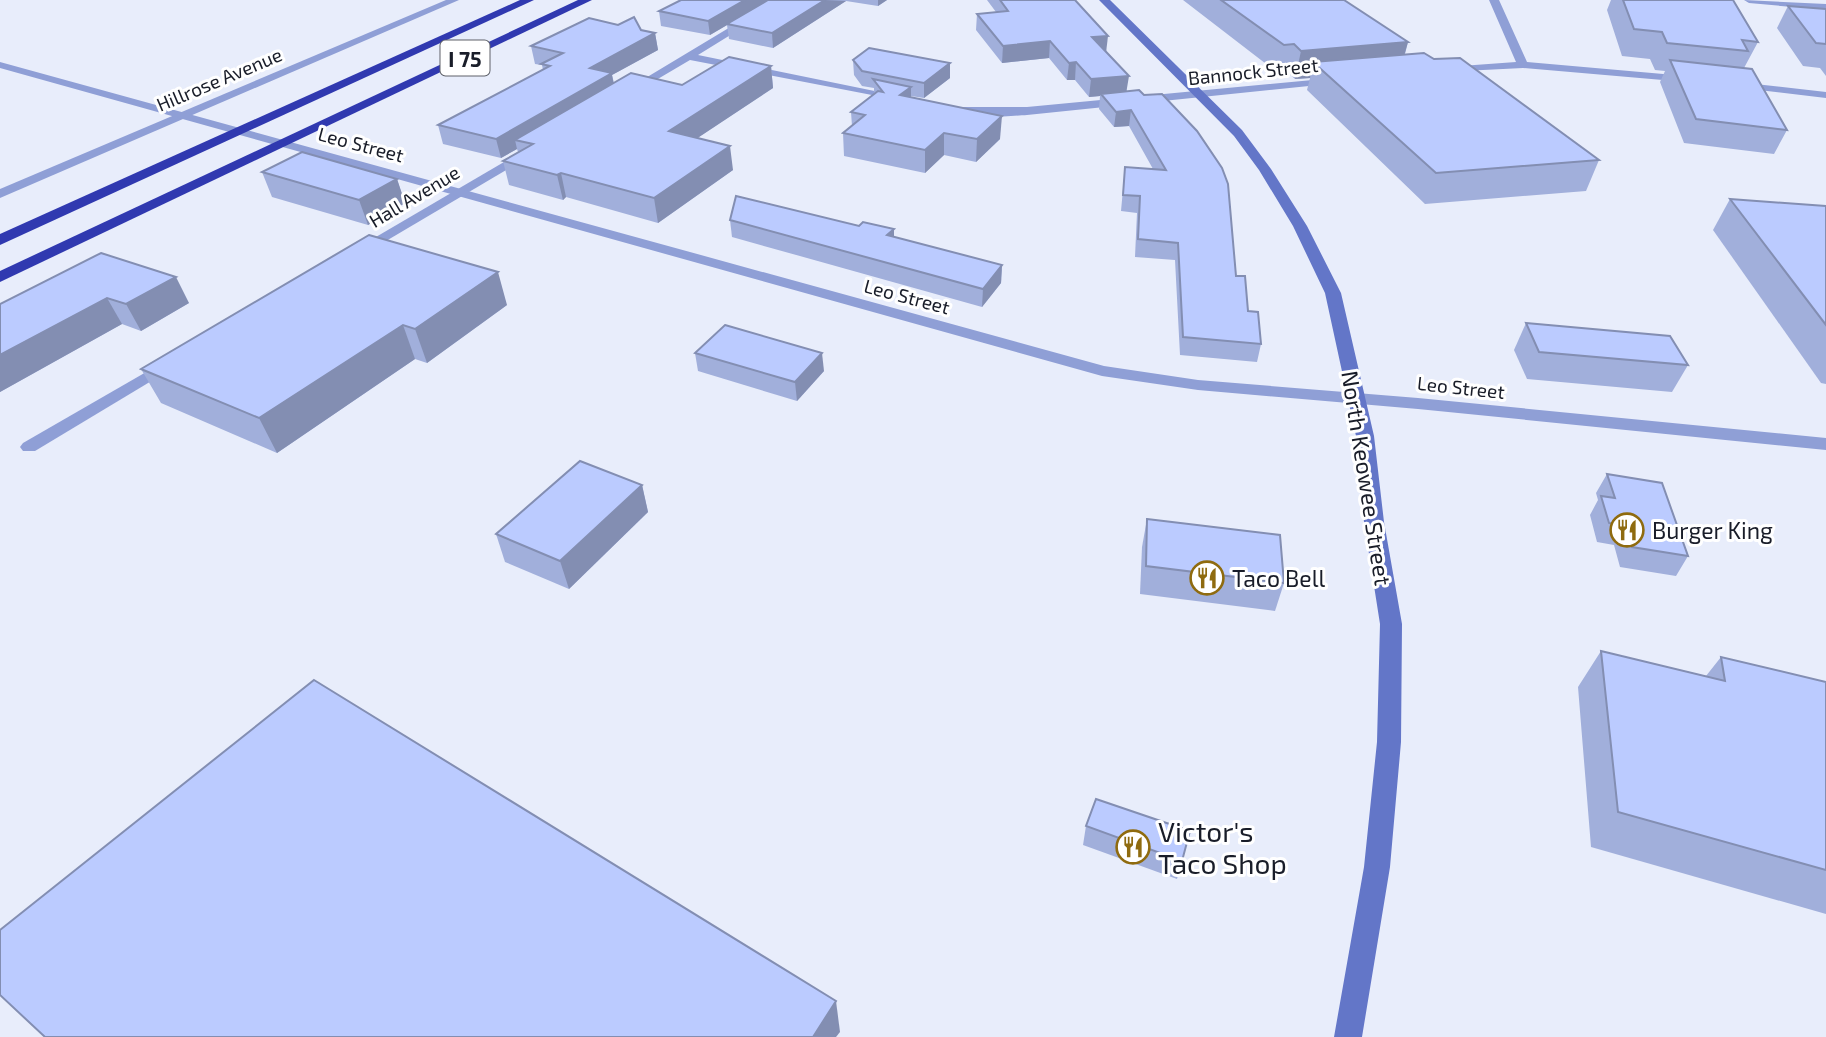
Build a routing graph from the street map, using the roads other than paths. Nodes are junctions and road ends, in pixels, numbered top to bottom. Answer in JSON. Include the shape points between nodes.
{"nodes":[{"id":1,"x":454,"y":0,"type":"edge"},
{"id":2,"x":529,"y":0,"type":"edge"},
{"id":3,"x":587,"y":0,"type":"edge"},
{"id":4,"x":782,"y":0,"type":"edge"},
{"id":5,"x":1104,"y":0,"type":"edge"},
{"id":6,"x":1494,"y":0,"type":"edge"},
{"id":7,"x":1749,"y":0,"type":"edge"},
{"id":8,"x":1826,"y":7,"type":"edge"},
{"id":9,"x":687,"y":56,"type":"junction"},
{"id":10,"x":0,"y":65,"type":"edge"},
{"id":11,"x":1523,"y":65,"type":"junction"},
{"id":12,"x":1440,"y":70,"type":"edge"},
{"id":13,"x":1347,"y":80,"type":"edge"},
{"id":14,"x":1695,"y":80,"type":"edge"},
{"id":15,"x":1723,"y":83,"type":"edge"},
{"id":16,"x":1200,"y":94,"type":"junction"},
{"id":17,"x":1826,"y":95,"type":"edge"},
{"id":18,"x":619,"y":97,"type":"edge"},
{"id":19,"x":918,"y":103,"type":"edge"},
{"id":20,"x":944,"y":109,"type":"edge"},
{"id":21,"x":181,"y":117,"type":"junction"},
{"id":22,"x":539,"y":144,"type":"edge"},
{"id":23,"x":459,"y":192,"type":"junction"},
{"id":24,"x":0,"y":194,"type":"edge"},
{"id":25,"x":0,"y":240,"type":"edge"},
{"id":26,"x":347,"y":258,"type":"edge"},
{"id":27,"x":0,"y":278,"type":"edge"},
{"id":28,"x":183,"y":356,"type":"edge"},
{"id":29,"x":1357,"y":397,"type":"junction"},
{"id":30,"x":1826,"y":444,"type":"edge"},
{"id":31,"x":29,"y":447,"type":"dead end"},
{"id":32,"x":1348,"y":1037,"type":"edge"}],
"edges":[{"from":1,"to":21,"type":"street","name":"Hillrose Avenue"},
{"from":2,"to":25,"type":"highway","number":"I 75"},
{"from":3,"to":27,"type":"highway","number":"I 75"},
{"from":4,"to":9,"type":"street"},
{"from":5,"to":16,"type":"main road","name":"North Keowee Street"},
{"from":6,"to":11,"type":"street"},
{"from":7,"to":8,"type":"street"},
{"from":9,"to":18,"type":"street"},
{"from":9,"to":19,"type":"street"},
{"from":10,"to":21,"type":"street","name":"Leo Street"},
{"from":11,"to":12,"type":"street"},
{"from":11,"to":14,"type":"street"},
{"from":13,"to":16,"type":"street","name":"Bannock Street"},
{"from":15,"to":17,"type":"street"},
{"from":16,"to":20,"type":"street","name":"Bannock Street","via":[[995,113]]},
{"from":16,"to":29,"type":"main road","name":"North Keowee Street","via":[[1238,133],[1300,226],[1333,293]]},
{"from":21,"to":23,"type":"street","name":"Leo Street"},
{"from":21,"to":24,"type":"street","name":"Hillrose Avenue"},
{"from":22,"to":23,"type":"street","name":"Hall Avenue"},
{"from":23,"to":26,"type":"street","name":"Hall Avenue"},
{"from":23,"to":29,"type":"street","name":"Leo Street","via":[[1101,372],[1252,391]]},
{"from":28,"to":31,"type":"street"},
{"from":29,"to":30,"type":"street","name":"Leo Street"},
{"from":29,"to":32,"type":"main road","name":"North Keowee Street","via":[[1391,648],[1377,867]]}]}
